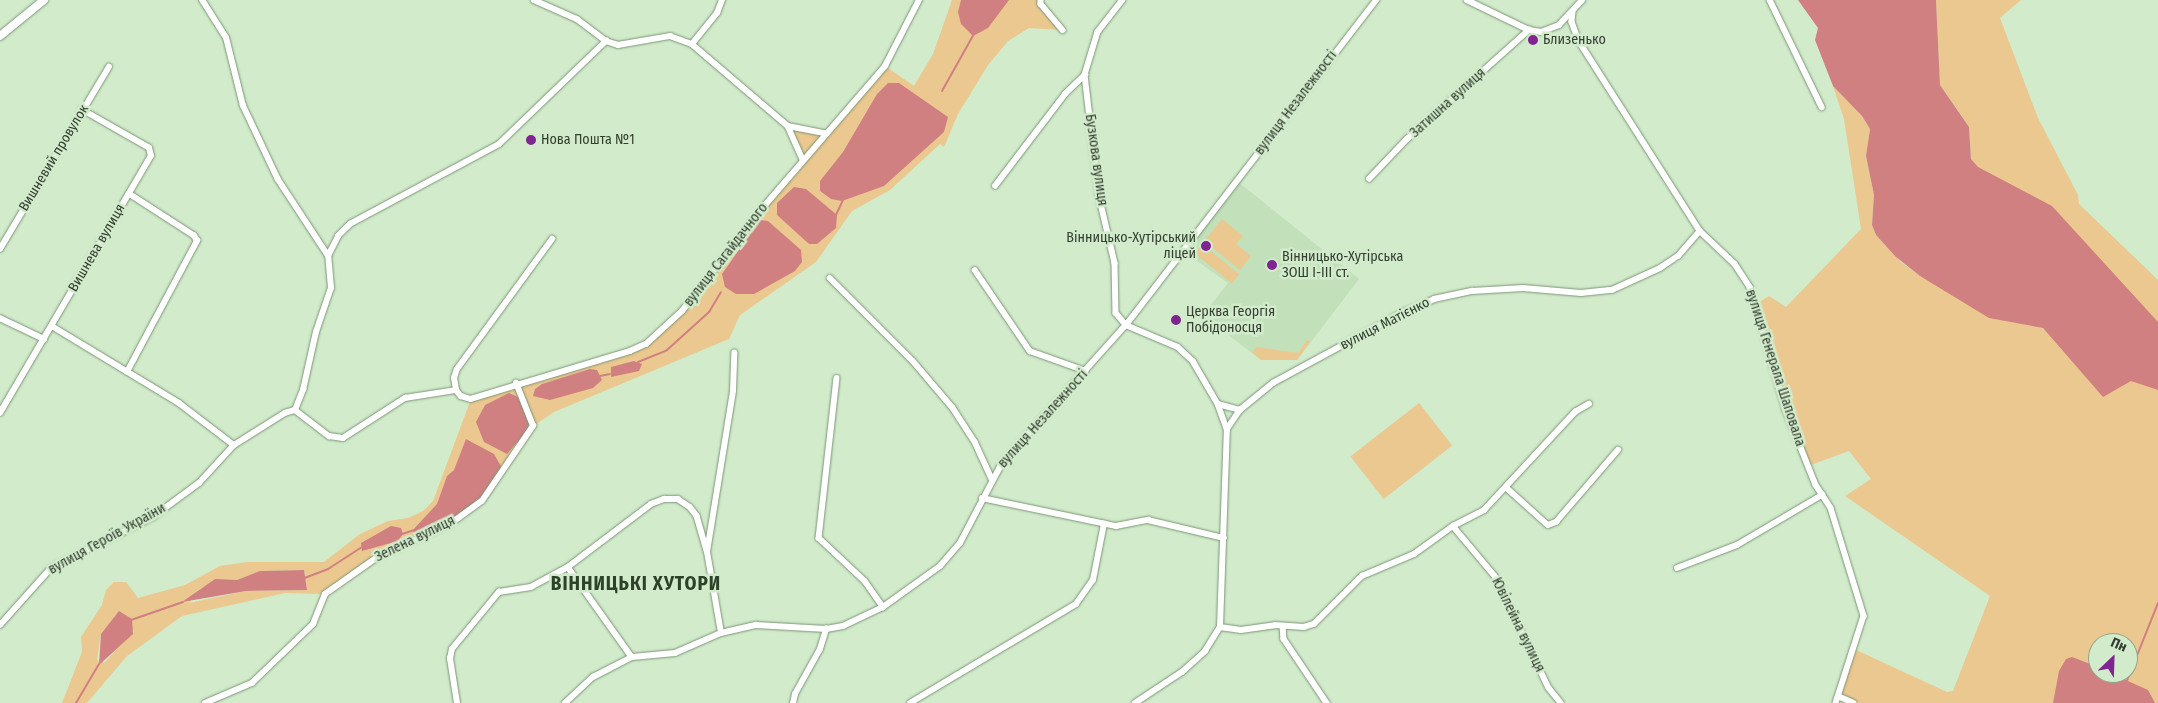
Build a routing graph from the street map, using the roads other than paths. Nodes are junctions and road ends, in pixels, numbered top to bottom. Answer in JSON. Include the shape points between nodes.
{"nodes":[{"id":1,"x":44,"y":0,"type":"edge"},
{"id":2,"x":202,"y":0,"type":"edge"},
{"id":3,"x":534,"y":0,"type":"edge"},
{"id":4,"x":722,"y":0,"type":"edge"},
{"id":5,"x":919,"y":0,"type":"edge"},
{"id":6,"x":1041,"y":0,"type":"edge"},
{"id":7,"x":1123,"y":0,"type":"edge"},
{"id":8,"x":1376,"y":0,"type":"edge"},
{"id":9,"x":1467,"y":0,"type":"edge"},
{"id":10,"x":1582,"y":0,"type":"edge"},
{"id":11,"x":1770,"y":0,"type":"edge"},
{"id":12,"x":1573,"y":12,"type":"junction"},
{"id":13,"x":1063,"y":30,"type":"dead end"},
{"id":14,"x":1529,"y":30,"type":"junction"},
{"id":15,"x":0,"y":36,"type":"edge"},
{"id":16,"x":606,"y":41,"type":"junction"},
{"id":17,"x":692,"y":44,"type":"junction"},
{"id":18,"x":109,"y":67,"type":"dead end"},
{"id":19,"x":1085,"y":76,"type":"junction"},
{"id":20,"x":1822,"y":107,"type":"dead end"},
{"id":21,"x":82,"y":110,"type":"junction"},
{"id":22,"x":788,"y":126,"type":"junction"},
{"id":23,"x":825,"y":133,"type":"junction"},
{"id":24,"x":803,"y":160,"type":"junction"},
{"id":25,"x":1369,"y":180,"type":"dead end"},
{"id":26,"x":995,"y":186,"type":"dead end"},
{"id":27,"x":129,"y":194,"type":"junction"},
{"id":28,"x":1700,"y":231,"type":"junction"},
{"id":29,"x":552,"y":239,"type":"dead end"},
{"id":30,"x":0,"y":249,"type":"edge"},
{"id":31,"x":328,"y":256,"type":"junction"},
{"id":32,"x":975,"y":270,"type":"dead end"},
{"id":33,"x":830,"y":278,"type":"dead end"},
{"id":34,"x":1138,"y":316,"type":"dead end"},
{"id":35,"x":0,"y":318,"type":"edge"},
{"id":36,"x":1126,"y":325,"type":"junction"},
{"id":37,"x":52,"y":326,"type":"junction"},
{"id":38,"x":44,"y":339,"type":"junction"},
{"id":39,"x":734,"y":353,"type":"dead end"},
{"id":40,"x":1086,"y":370,"type":"junction"},
{"id":41,"x":127,"y":372,"type":"junction"},
{"id":42,"x":837,"y":378,"type":"dead end"},
{"id":43,"x":516,"y":383,"type":"junction"},
{"id":44,"x":456,"y":390,"type":"junction"},
{"id":45,"x":1218,"y":404,"type":"junction"},
{"id":46,"x":1588,"y":404,"type":"dead end"},
{"id":47,"x":295,"y":410,"type":"junction"},
{"id":48,"x":1240,"y":410,"type":"junction"},
{"id":49,"x":0,"y":413,"type":"edge"},
{"id":50,"x":1227,"y":429,"type":"junction"},
{"id":51,"x":234,"y":445,"type":"junction"},
{"id":52,"x":1618,"y":450,"type":"dead end"},
{"id":53,"x":992,"y":479,"type":"junction"},
{"id":54,"x":1507,"y":488,"type":"junction"},
{"id":55,"x":1822,"y":495,"type":"junction"},
{"id":56,"x":982,"y":498,"type":"junction"},
{"id":57,"x":1104,"y":524,"type":"junction"},
{"id":58,"x":1453,"y":526,"type":"junction"},
{"id":59,"x":1224,"y":538,"type":"junction"},
{"id":60,"x":707,"y":552,"type":"junction"},
{"id":61,"x":568,"y":567,"type":"junction"},
{"id":62,"x":1677,"y":568,"type":"dead end"},
{"id":63,"x":883,"y":607,"type":"junction"},
{"id":64,"x":0,"y":625,"type":"edge"},
{"id":65,"x":1283,"y":626,"type":"junction"},
{"id":66,"x":1220,"y":628,"type":"junction"},
{"id":67,"x":826,"y":629,"type":"junction"},
{"id":68,"x":721,"y":633,"type":"junction"},
{"id":69,"x":632,"y":657,"type":"junction"},
{"id":70,"x":1838,"y":696,"type":"junction"},
{"id":71,"x":205,"y":703,"type":"edge"},
{"id":72,"x":457,"y":703,"type":"edge"},
{"id":73,"x":565,"y":703,"type":"edge"},
{"id":74,"x":793,"y":703,"type":"edge"},
{"id":75,"x":910,"y":703,"type":"edge"},
{"id":76,"x":1135,"y":703,"type":"edge"},
{"id":77,"x":1327,"y":703,"type":"edge"},
{"id":78,"x":1561,"y":703,"type":"edge"},
{"id":79,"x":1836,"y":703,"type":"edge"},
{"id":80,"x":1854,"y":703,"type":"edge"}],
"edges":[{"from":1,"to":15,"type":"street"},
{"from":2,"to":31,"type":"street","via":[[226,38],[243,106],[278,180]]},
{"from":3,"to":16,"type":"street","via":[[576,19]]},
{"from":4,"to":17,"type":"street","via":[[717,13]]},
{"from":5,"to":23,"type":"street","name":"вулиця Сагайдачного","via":[[885,66]]},
{"from":6,"to":13,"type":"street"},
{"from":7,"to":19,"type":"street","name":"Бузкова вулиця","via":[[1098,32]]},
{"from":8,"to":36,"type":"street","name":"вулиця Незалежності"},
{"from":9,"to":14,"type":"street"},
{"from":10,"to":12,"type":"street"},
{"from":11,"to":20,"type":"street"},
{"from":12,"to":14,"type":"street","via":[[1551,30]]},
{"from":12,"to":28,"type":"street","name":"вулиця Генерала Шаповала","via":[[1572,22],[1579,41]]},
{"from":14,"to":25,"type":"street","name":"Затишна вулиця","via":[[1407,139]]},
{"from":16,"to":17,"type":"street","via":[[618,45],[670,36]]},
{"from":16,"to":31,"type":"street","via":[[504,140],[350,224],[338,236]]},
{"from":17,"to":22,"type":"street"},
{"from":18,"to":21,"type":"street","name":"Вишневий провулок"},
{"from":19,"to":26,"type":"street","via":[[1065,94]]},
{"from":19,"to":36,"type":"street","name":"Бузкова вулиця","via":[[1099,195],[1115,263],[1116,313]]},
{"from":21,"to":27,"type":"street","name":"Вишнева вулиця","via":[[150,151]]},
{"from":21,"to":30,"type":"street","name":"Вишневий провулок"},
{"from":22,"to":23,"type":"street"},
{"from":22,"to":24,"type":"street"},
{"from":23,"to":24,"type":"street","name":"вулиця Сагайдачного"},
{"from":24,"to":43,"type":"street","name":"вулиця Сагайдачного","via":[[682,311],[652,338],[630,351]]},
{"from":27,"to":37,"type":"street","name":"Вишнева вулиця"},
{"from":27,"to":41,"type":"street","via":[[197,241]]},
{"from":28,"to":48,"type":"street","name":"вулиця Матієнко","via":[[1678,256],[1612,290],[1581,293],[1515,288],[1472,291],[1434,299],[1272,383]]},
{"from":28,"to":55,"type":"street","name":"вулиця Генерала Шаповала","via":[[1735,264],[1750,287],[1786,410]]},
{"from":29,"to":44,"type":"street","via":[[457,369],[454,378]]},
{"from":31,"to":47,"type":"street","via":[[332,288],[317,326]]},
{"from":32,"to":40,"type":"street","via":[[1030,351]]},
{"from":33,"to":53,"type":"street","via":[[954,408]]},
{"from":34,"to":36,"type":"street"},
{"from":35,"to":38,"type":"street"},
{"from":36,"to":40,"type":"street"},
{"from":36,"to":45,"type":"street","via":[[1178,347],[1194,361]]},
{"from":37,"to":38,"type":"street","name":"Вишнева вулиця"},
{"from":37,"to":41,"type":"street"},
{"from":38,"to":49,"type":"street","name":"Вишнева вулиця"},
{"from":39,"to":60,"type":"street","via":[[732,391]]},
{"from":40,"to":53,"type":"street","via":[[1008,456]]},
{"from":41,"to":51,"type":"street","via":[[179,403]]},
{"from":42,"to":63,"type":"street","via":[[819,538],[865,581]]},
{"from":43,"to":44,"type":"street","name":"вулиця Сагайдачного","via":[[472,399],[461,396]]},
{"from":43,"to":71,"type":"street","name":"Зелена вулиця","via":[[533,426],[482,501],[450,524],[376,558],[325,594],[313,624],[252,683]]},
{"from":44,"to":47,"type":"street","name":"вулиця Сагайдачного","via":[[400,400],[352,433],[337,439]]},
{"from":45,"to":48,"type":"street"},
{"from":45,"to":50,"type":"street"},
{"from":46,"to":54,"type":"street","via":[[1575,412]]},
{"from":47,"to":51,"type":"street","name":"вулиця Героїв України","via":[[284,413]]},
{"from":48,"to":50,"type":"street","name":"вулиця Матієнко"},
{"from":50,"to":59,"type":"street"},
{"from":51,"to":64,"type":"street","name":"вулиця Героїв України","via":[[199,483],[153,517],[51,568]]},
{"from":52,"to":54,"type":"street","via":[[1556,522],[1548,525]]},
{"from":53,"to":56,"type":"street"},
{"from":54,"to":58,"type":"street","via":[[1484,510]]},
{"from":55,"to":62,"type":"street","via":[[1738,545]]},
{"from":55,"to":70,"type":"street","name":"вулиця Генерала Шаповала","via":[[1831,508],[1864,618]]},
{"from":56,"to":57,"type":"street"},
{"from":56,"to":63,"type":"street","via":[[953,553],[932,573]]},
{"from":57,"to":59,"type":"street","via":[[1120,526],[1148,520]]},
{"from":57,"to":75,"type":"street","via":[[1093,580],[1076,604]]},
{"from":58,"to":65,"type":"street","via":[[1414,554],[1362,576],[1314,624]]},
{"from":58,"to":78,"type":"street","name":"Ювілейна вулиця","via":[[1495,576],[1549,688]]},
{"from":59,"to":66,"type":"street"},
{"from":60,"to":61,"type":"street","via":[[697,516],[690,507],[678,499],[664,499],[651,504]]},
{"from":60,"to":68,"type":"street"},
{"from":61,"to":69,"type":"street"},
{"from":61,"to":72,"type":"street","via":[[531,587],[499,592],[491,598],[480,618],[452,649],[450,659]]},
{"from":63,"to":67,"type":"street","via":[[851,624]]},
{"from":65,"to":66,"type":"street","via":[[1241,630]]},
{"from":65,"to":77,"type":"street","via":[[1284,639]]},
{"from":66,"to":76,"type":"street","via":[[1205,651],[1182,672]]},
{"from":67,"to":68,"type":"street","via":[[764,625]]},
{"from":67,"to":74,"type":"street","via":[[820,649]]},
{"from":68,"to":69,"type":"street","via":[[675,653]]},
{"from":69,"to":73,"type":"street","via":[[593,677]]},
{"from":70,"to":79,"type":"street","name":"вулиця Генерала Шаповала"},
{"from":70,"to":80,"type":"street"}]}
